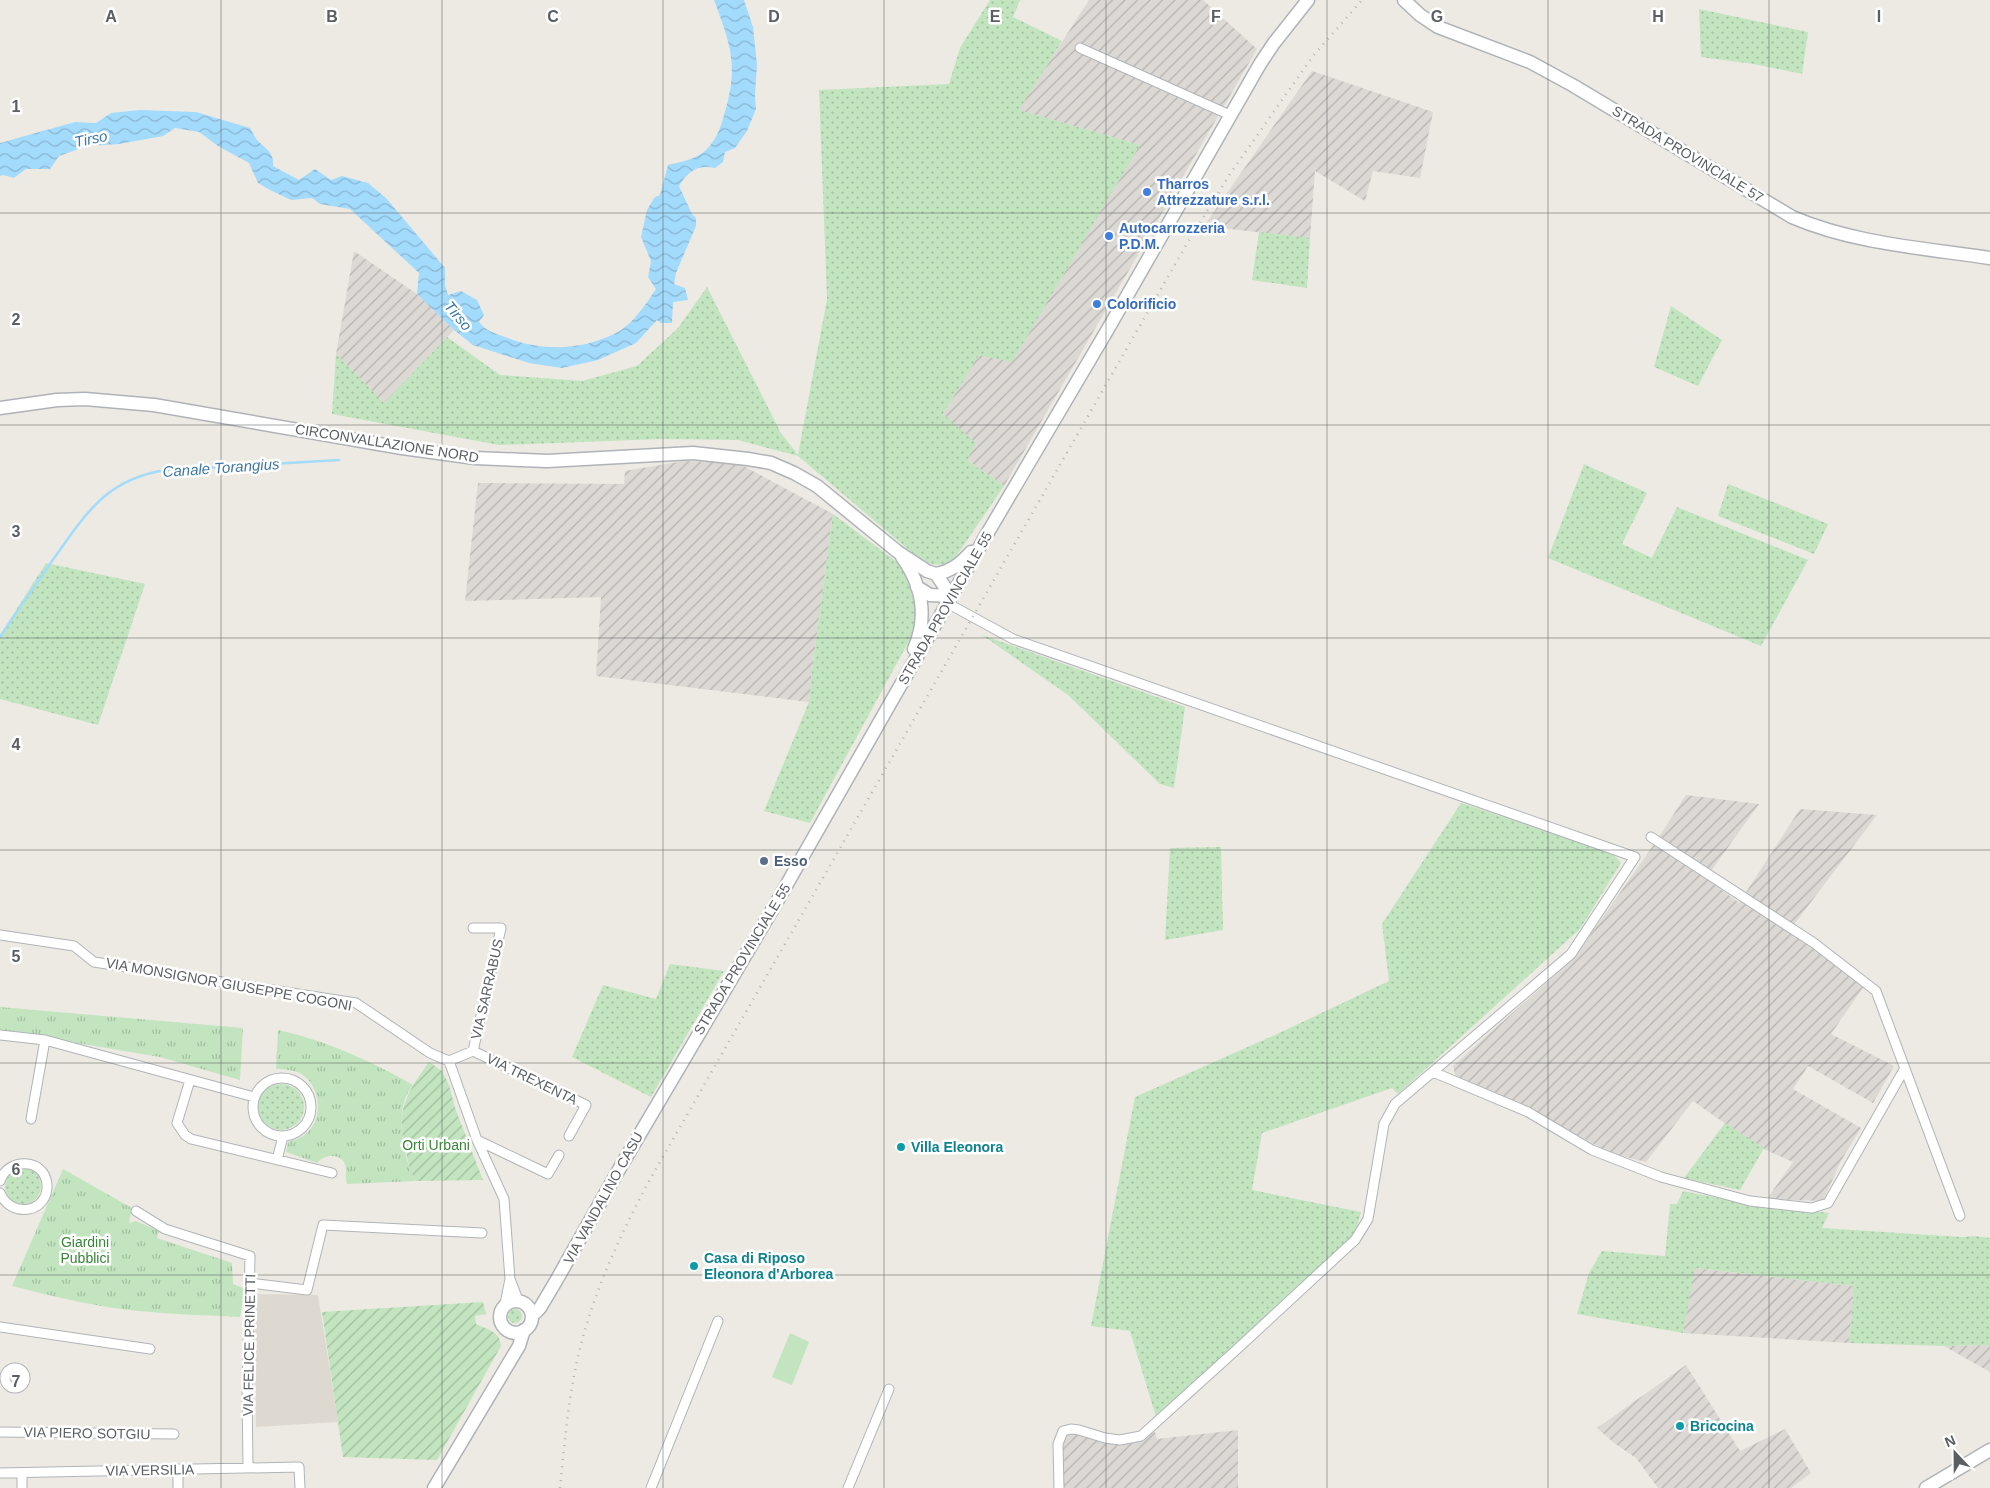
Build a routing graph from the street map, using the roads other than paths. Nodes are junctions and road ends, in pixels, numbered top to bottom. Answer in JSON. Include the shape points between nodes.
{"nodes":[{"id":1,"x":1308,"y":0,"type":"edge"},
{"id":2,"x":1404,"y":0,"type":"edge"},
{"id":3,"x":1080,"y":48,"type":"dead end"},
{"id":4,"x":1230,"y":115,"type":"junction"},
{"id":5,"x":1990,"y":258,"type":"edge"},
{"id":6,"x":0,"y":408,"type":"edge"},
{"id":7,"x":987,"y":534,"type":"junction"},
{"id":8,"x":898,"y":552,"type":"junction"},
{"id":9,"x":936,"y":574,"type":"junction"},
{"id":10,"x":917,"y":587,"type":"junction"},
{"id":11,"x":949,"y":600,"type":"junction"},
{"id":12,"x":900,"y":686,"type":"junction"},
{"id":13,"x":1651,"y":837,"type":"dead end"},
{"id":14,"x":473,"y":928,"type":"dead end"},
{"id":15,"x":0,"y":935,"type":"edge"},
{"id":16,"x":0,"y":1035,"type":"edge"},
{"id":17,"x":46,"y":1040,"type":"junction"},
{"id":18,"x":473,"y":1051,"type":"junction"},
{"id":19,"x":450,"y":1062,"type":"junction"},
{"id":20,"x":1905,"y":1068,"type":"junction"},
{"id":21,"x":1434,"y":1072,"type":"junction"},
{"id":22,"x":190,"y":1080,"type":"junction"},
{"id":23,"x":254,"y":1097,"type":"junction"},
{"id":24,"x":658,"y":1101,"type":"joint"},
{"id":25,"x":31,"y":1118,"type":"dead end"},
{"id":26,"x":283,"y":1136,"type":"junction"},
{"id":27,"x":569,"y":1136,"type":"dead end"},
{"id":28,"x":476,"y":1140,"type":"junction"},
{"id":29,"x":558,"y":1155,"type":"dead end"},
{"id":30,"x":277,"y":1160,"type":"junction"},
{"id":31,"x":332,"y":1173,"type":"dead end"},
{"id":32,"x":1,"y":1177,"type":"edge"},
{"id":33,"x":0,"y":1193,"type":"edge"},
{"id":34,"x":136,"y":1211,"type":"dead end"},
{"id":35,"x":1960,"y":1216,"type":"dead end"},
{"id":36,"x":482,"y":1233,"type":"dead end"},
{"id":37,"x":510,"y":1279,"type":"junction"},
{"id":38,"x":250,"y":1283,"type":"junction"},
{"id":39,"x":505,"y":1304,"type":"junction"},
{"id":40,"x":526,"y":1307,"type":"junction"},
{"id":41,"x":718,"y":1321,"type":"dead end"},
{"id":42,"x":0,"y":1326,"type":"edge"},
{"id":43,"x":506,"y":1330,"type":"junction"},
{"id":44,"x":524,"y":1330,"type":"junction"},
{"id":45,"x":150,"y":1349,"type":"dead end"},
{"id":46,"x":509,"y":1360,"type":"junction"},
{"id":47,"x":889,"y":1389,"type":"dead end"},
{"id":48,"x":0,"y":1432,"type":"edge"},
{"id":49,"x":174,"y":1434,"type":"dead end"},
{"id":50,"x":1990,"y":1450,"type":"edge"},
{"id":51,"x":248,"y":1467,"type":"junction"},
{"id":52,"x":178,"y":1469,"type":"junction"},
{"id":53,"x":22,"y":1472,"type":"junction"},
{"id":54,"x":0,"y":1473,"type":"edge"},
{"id":55,"x":22,"y":1488,"type":"edge"},
{"id":56,"x":178,"y":1488,"type":"edge"},
{"id":57,"x":300,"y":1488,"type":"edge"},
{"id":58,"x":434,"y":1488,"type":"edge"},
{"id":59,"x":651,"y":1488,"type":"edge"},
{"id":60,"x":848,"y":1488,"type":"edge"},
{"id":61,"x":1058,"y":1488,"type":"edge"},
{"id":62,"x":1926,"y":1488,"type":"edge"}],
"edges":[{"from":1,"to":4,"type":"main road","name":"STRADA PROVINCIALE 55","via":[[1274,43]]},
{"from":2,"to":5,"type":"main road","name":"STRADA PROVINCIALE 57","via":[[1438,27],[1530,62],[1574,86],[1800,220],[1867,240]]},
{"from":3,"to":4,"type":"street"},
{"from":4,"to":7,"type":"main road","name":"STRADA PROVINCIALE 55"},
{"from":6,"to":8,"type":"main road","name":"CIRCONVALLAZIONE NORD","via":[[120,396],[154,405],[475,458],[547,461],[693,453],[748,459],[771,463],[817,486]]},
{"from":7,"to":9,"type":"main road","via":[[960,564]]},
{"from":7,"to":11,"type":"main road","name":"STRADA PROVINCIALE 55"},
{"from":8,"to":9,"type":"main road","name":"CIRCONVALLAZIONE NORD"},
{"from":8,"to":10,"type":"main road","name":"CIRCONVALLAZIONE NORD"},
{"from":9,"to":11,"type":"main road","name":"CIRCONVALLAZIONE NORD"},
{"from":10,"to":11,"type":"main road","via":[[930,595]]},
{"from":10,"to":12,"type":"main road","name":"CIRCONVALLAZIONE NORD","via":[[922,624]]},
{"from":11,"to":12,"type":"main road","name":"STRADA PROVINCIALE 55"},
{"from":11,"to":21,"type":"street","via":[[1013,638],[1635,857],[1571,954]]},
{"from":12,"to":24,"type":"main road","name":"STRADA PROVINCIALE 55"},
{"from":13,"to":20,"type":"street","via":[[1814,943],[1876,991]]},
{"from":14,"to":18,"type":"street","name":"VIA SARRABUS","via":[[501,928]]},
{"from":15,"to":19,"type":"street","name":"VIA MONSIGNOR GIUSEPPE COGONI","via":[[74,946],[94,962],[356,1004],[430,1053]]},
{"from":16,"to":17,"type":"street"},
{"from":17,"to":22,"type":"street"},
{"from":17,"to":25,"type":"street"},
{"from":18,"to":19,"type":"street","name":"VIA SARRABUS"},
{"from":18,"to":27,"type":"street","name":"VIA TREXENTA","via":[[586,1105]]},
{"from":19,"to":28,"type":"street"},
{"from":20,"to":21,"type":"street","via":[[1828,1203],[1812,1208],[1750,1201],[1661,1177],[1592,1150],[1528,1112]]},
{"from":20,"to":35,"type":"street"},
{"from":21,"to":61,"type":"street","via":[[1395,1104],[1384,1124],[1368,1219],[1355,1240],[1141,1436],[1120,1440],[1071,1429],[1063,1432],[1058,1444]]},
{"from":22,"to":23,"type":"street"},
{"from":22,"to":30,"type":"street","via":[[177,1123],[185,1135]]},
{"from":23,"to":26,"type":"street","via":[[255,1117],[260,1126]]},
{"from":23,"to":26,"type":"street","via":[[261,1086],[271,1080],[293,1080],[302,1086],[309,1096],[308,1118],[302,1127]]},
{"from":24,"to":40,"type":"main road","name":"VIA VANDALINO CASU","via":[[547,1295]]},
{"from":26,"to":30,"type":"street"},
{"from":28,"to":29,"type":"street","via":[[548,1174]]},
{"from":28,"to":37,"type":"street","via":[[504,1198]]},
{"from":30,"to":31,"type":"street"},
{"from":32,"to":33,"type":"street","via":[[12,1165],[27,1163],[45,1177],[46,1192],[38,1204],[24,1210],[8,1205]]},
{"from":34,"to":38,"type":"street","name":"VIA FELICE PRINETTI","via":[[165,1229],[250,1256]]},
{"from":36,"to":38,"type":"street","via":[[323,1225],[307,1290]]},
{"from":37,"to":39,"type":"street"},
{"from":37,"to":40,"type":"street"},
{"from":38,"to":51,"type":"street","name":"VIA FELICE PRINETTI"},
{"from":39,"to":40,"type":"main road","via":[[513,1300]]},
{"from":39,"to":43,"type":"main road","via":[[500,1320]]},
{"from":40,"to":44,"type":"main road","via":[[528,1326]]},
{"from":41,"to":59,"type":"street"},
{"from":42,"to":45,"type":"street"},
{"from":43,"to":44,"type":"main road","via":[[514,1333]]},
{"from":43,"to":46,"type":"main road","via":[[511,1342]]},
{"from":44,"to":46,"type":"main road","via":[[519,1346]]},
{"from":46,"to":58,"type":"main road"},
{"from":47,"to":60,"type":"street"},
{"from":48,"to":49,"type":"street","name":"VIA PIERO SOTGIU"},
{"from":50,"to":62,"type":"main road"},
{"from":51,"to":52,"type":"street","name":"VIA VERSILIA"},
{"from":51,"to":57,"type":"street","name":"VIA VERSILIA","via":[[299,1466]]},
{"from":52,"to":53,"type":"street","name":"VIA VERSILIA"},
{"from":52,"to":56,"type":"street"},
{"from":53,"to":54,"type":"street","name":"VIA VERSILIA"},
{"from":53,"to":55,"type":"street"}]}
